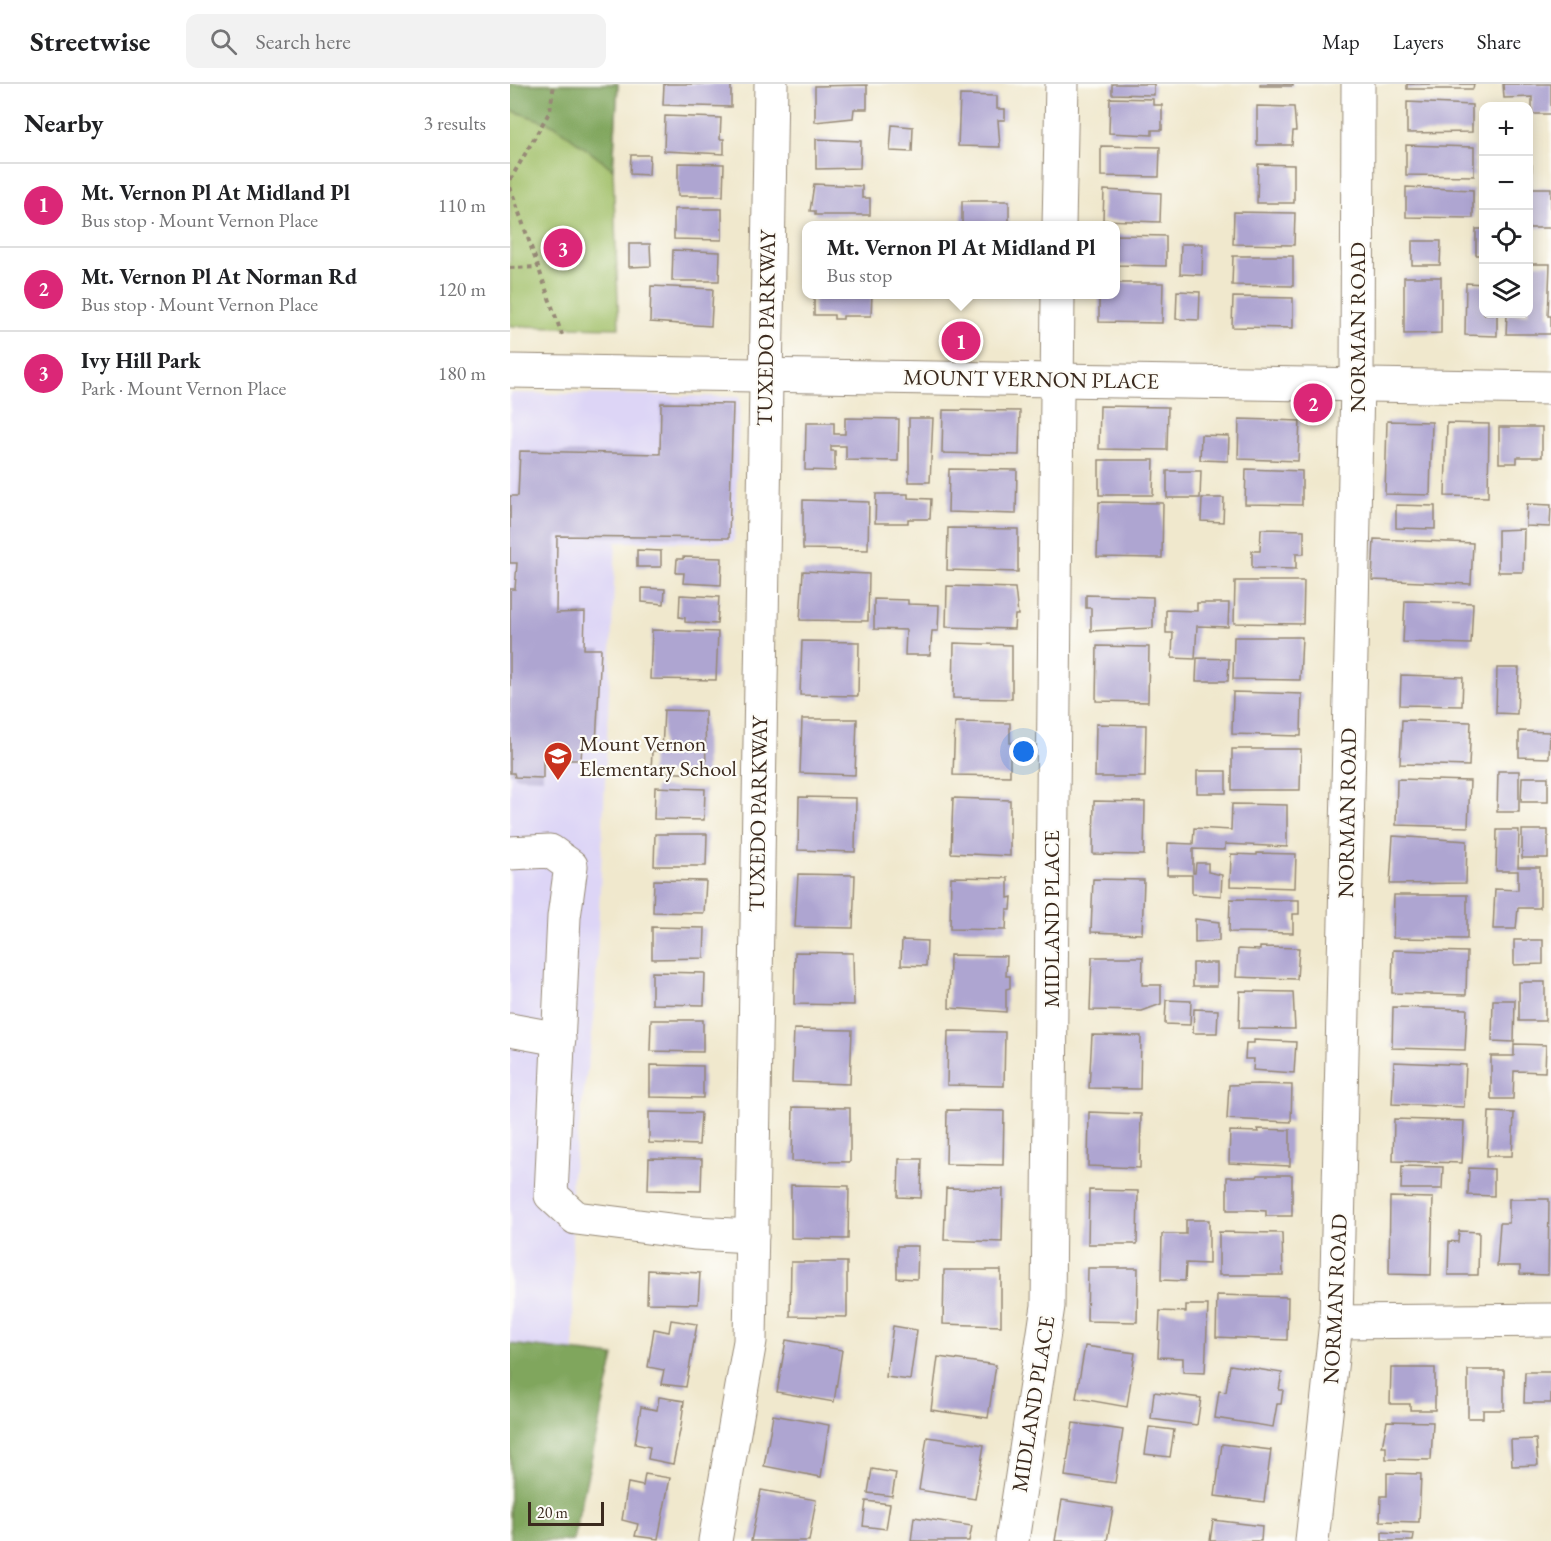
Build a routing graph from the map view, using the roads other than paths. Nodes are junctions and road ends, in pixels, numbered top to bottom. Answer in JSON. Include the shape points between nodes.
{"nodes":[{"id":1,"x":771,"y":84,"type":"edge"},
{"id":2,"x":1062,"y":84,"type":"edge"},
{"id":3,"x":1358,"y":84,"type":"edge"},
{"id":4,"x":1059,"y":221,"type":"edge"},
{"id":5,"x":1058,"y":299,"type":"edge"},
{"id":6,"x":510,"y":371,"type":"edge"},
{"id":7,"x":765,"y":375,"type":"junction"},
{"id":8,"x":1056,"y":380,"type":"junction"},
{"id":9,"x":1357,"y":385,"type":"junction"},
{"id":10,"x":1551,"y":388,"type":"edge"},
{"id":11,"x":510,"y":853,"type":"edge"},
{"id":12,"x":510,"y":1030,"type":"edge"},
{"id":13,"x":559,"y":1039,"type":"junction"},
{"id":14,"x":752,"y":1236,"type":"junction"},
{"id":15,"x":1551,"y":1320,"type":"edge"},
{"id":16,"x":1336,"y":1322,"type":"junction"},
{"id":17,"x":715,"y":1541,"type":"edge"},
{"id":18,"x":1012,"y":1541,"type":"edge"},
{"id":19,"x":1312,"y":1541,"type":"edge"}],
"edges":[{"from":1,"to":7,"type":"street","name":"TUXEDO PARKWAY"},
{"from":2,"to":4,"type":"street"},
{"from":3,"to":9,"type":"street","name":"NORMAN ROAD"},
{"from":5,"to":8,"type":"street","name":"MIDLAND PLACE"},
{"from":6,"to":7,"type":"street","name":"MOUNT VERNON PLACE"},
{"from":7,"to":8,"type":"street","name":"MOUNT VERNON PLACE"},
{"from":7,"to":14,"type":"street","name":"TUXEDO PARKWAY"},
{"from":8,"to":9,"type":"street","name":"MOUNT VERNON PLACE"},
{"from":8,"to":18,"type":"street","name":"MIDLAND PLACE","via":[[1048,1306]]},
{"from":9,"to":10,"type":"street","name":"MOUNT VERNON PLACE"},
{"from":9,"to":16,"type":"street","name":"NORMAN ROAD"},
{"from":11,"to":13,"type":"street","via":[[550,851],[571,866],[564,917]]},
{"from":12,"to":13,"type":"street"},
{"from":13,"to":14,"type":"street","via":[[551,1195],[576,1218]]},
{"from":14,"to":17,"type":"street","name":"TUXEDO PARKWAY","via":[[750,1341]]},
{"from":15,"to":16,"type":"street"},
{"from":16,"to":19,"type":"street","name":"NORMAN ROAD"}]}
